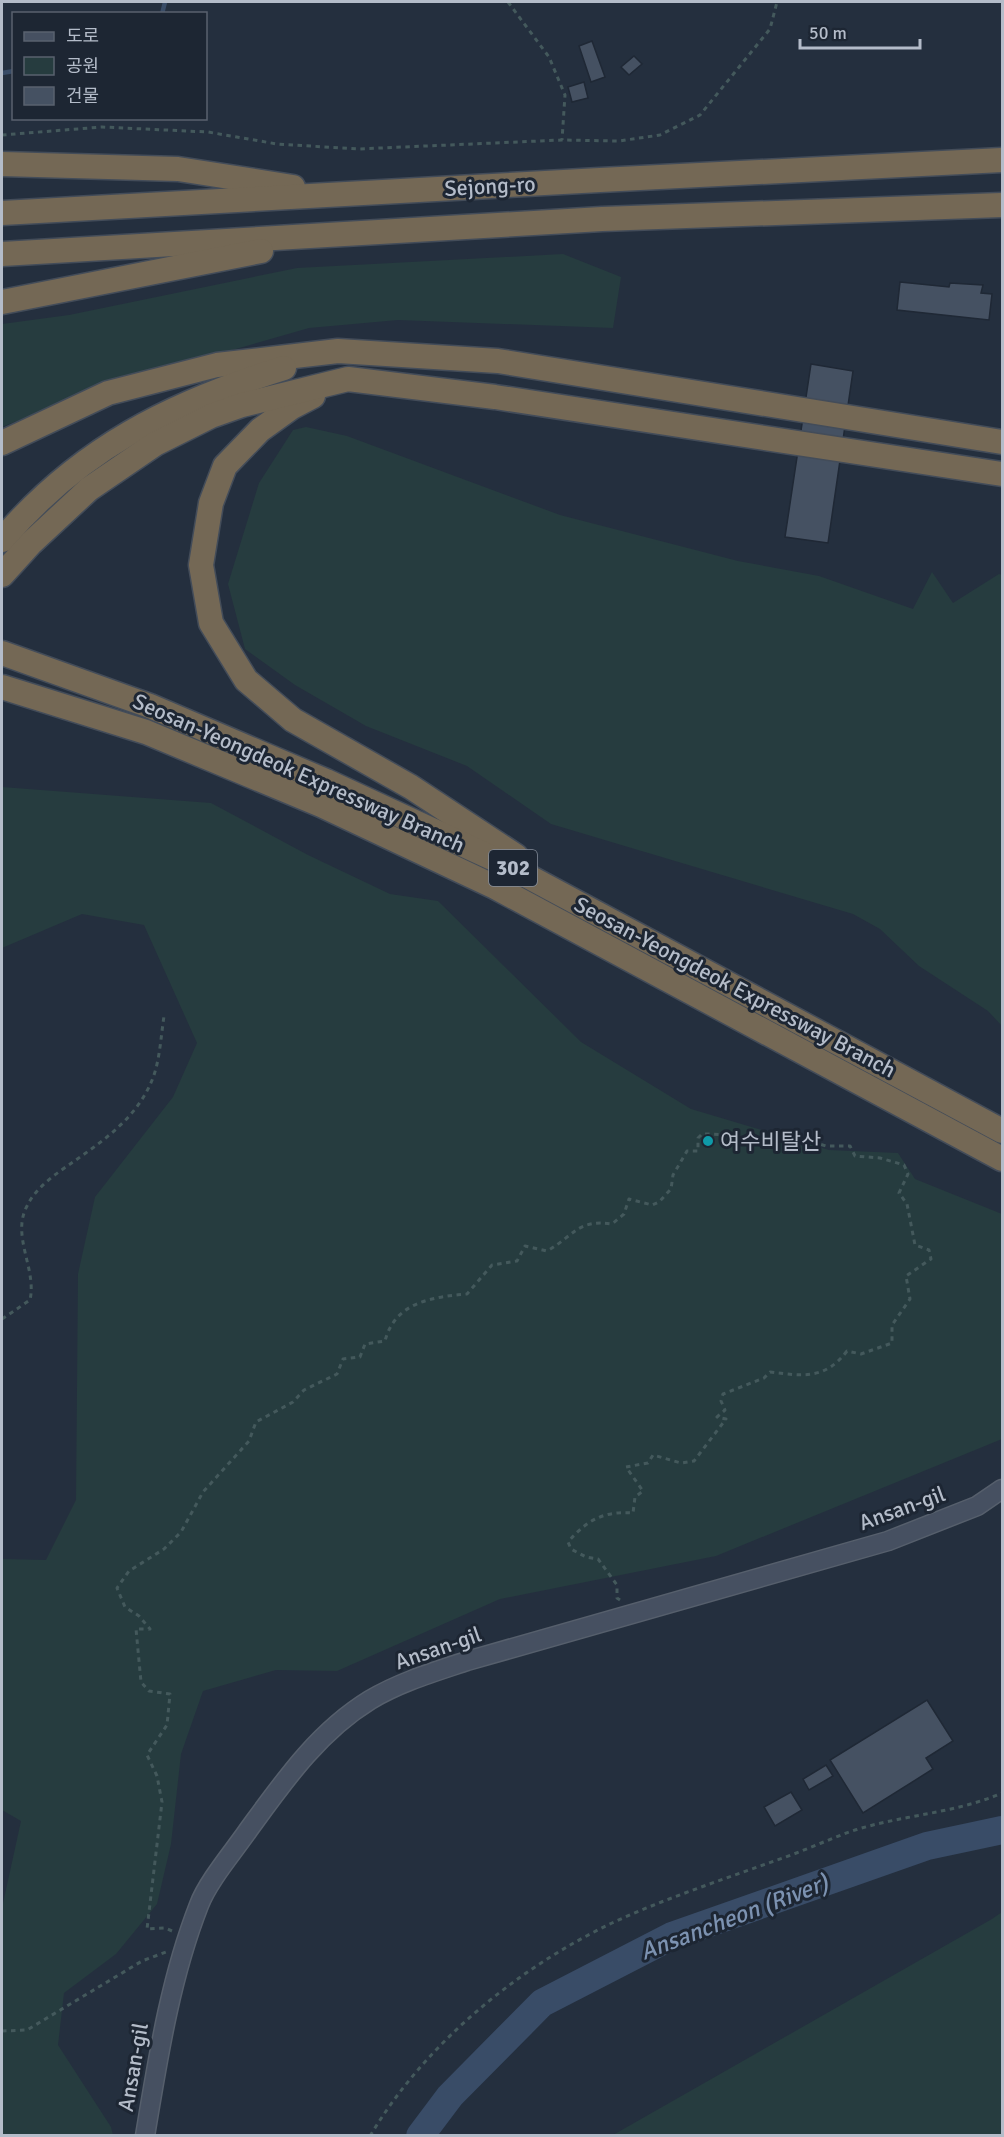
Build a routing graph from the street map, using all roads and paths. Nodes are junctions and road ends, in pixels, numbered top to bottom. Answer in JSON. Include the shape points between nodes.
{"nodes":[{"id":1,"x":508,"y":2,"type":"edge"},
{"id":2,"x":777,"y":2,"type":"edge"},
{"id":3,"x":2,"y":135,"type":"edge"},
{"id":4,"x":562,"y":140,"type":"junction"},
{"id":5,"x":991,"y":161,"type":"edge"},
{"id":6,"x":2,"y":164,"type":"edge"},
{"id":7,"x":339,"y":194,"type":"junction"},
{"id":8,"x":1002,"y":205,"type":"edge"},
{"id":9,"x":2,"y":213,"type":"edge"},
{"id":10,"x":351,"y":234,"type":"junction"},
{"id":11,"x":2,"y":254,"type":"edge"},
{"id":12,"x":2,"y":302,"type":"edge"},
{"id":13,"x":338,"y":351,"type":"junction"},
{"id":14,"x":348,"y":379,"type":"junction"},
{"id":15,"x":1002,"y":442,"type":"edge"},
{"id":16,"x":2,"y":443,"type":"edge"},
{"id":17,"x":1002,"y":474,"type":"edge"},
{"id":18,"x":2,"y":540,"type":"edge"},
{"id":19,"x":2,"y":575,"type":"edge"},
{"id":20,"x":2,"y":653,"type":"edge"},
{"id":21,"x":2,"y":687,"type":"edge"},
{"id":22,"x":629,"y":930,"type":"junction"},
{"id":23,"x":164,"y":1016,"type":"dead end"},
{"id":24,"x":1002,"y":1131,"type":"edge"},
{"id":25,"x":1002,"y":1159,"type":"edge"},
{"id":26,"x":2,"y":1319,"type":"edge"},
{"id":27,"x":1002,"y":1489,"type":"edge"},
{"id":28,"x":638,"y":1614,"type":"junction"},
{"id":29,"x":1002,"y":1793,"type":"edge"},
{"id":30,"x":186,"y":1942,"type":"junction"},
{"id":31,"x":2,"y":2031,"type":"edge"},
{"id":32,"x":146,"y":2136,"type":"edge"},
{"id":33,"x":370,"y":2136,"type":"edge"}],
"edges":[{"from":1,"to":4,"type":"path","via":[[549,57],[565,94]]},
{"from":2,"to":4,"type":"path","via":[[770,29],[700,115],[660,135],[620,141]]},
{"from":3,"to":4,"type":"path","via":[[102,127],[208,132],[277,144],[358,149]]},
{"from":5,"to":7,"type":"highway","name":"Sejong-ro"},
{"from":6,"to":7,"type":"highway","via":[[178,169]]},
{"from":7,"to":9,"type":"highway","name":"Sejong-ro"},
{"from":8,"to":10,"type":"highway","name":"Sejong-ro","via":[[602,219]]},
{"from":10,"to":11,"type":"highway","name":"Sejong-ro"},
{"from":10,"to":12,"type":"highway"},
{"from":13,"to":15,"type":"highway","via":[[498,361]]},
{"from":13,"to":16,"type":"highway","via":[[217,365],[108,393]]},
{"from":13,"to":18,"type":"highway","via":[[241,381],[126,434],[72,469]]},
{"from":14,"to":17,"type":"highway","via":[[495,397]]},
{"from":14,"to":19,"type":"highway","via":[[242,405],[155,444],[89,489]]},
{"from":14,"to":22,"type":"highway","via":[[292,406],[260,430],[225,466],[211,503],[201,565],[212,623],[246,680],[293,720],[411,787]]},
{"from":20,"to":22,"type":"highway","name":"Seosan-Yeongdeok Expressway Branch","number":"302","via":[[150,706],[327,781],[503,863]]},
{"from":21,"to":25,"type":"highway","name":"Seosan-Yeongdeok Expressway Branch","number":"302","via":[[146,732],[321,805],[495,887]]},
{"from":22,"to":24,"type":"highway","name":"Seosan-Yeongdeok Expressway Branch","number":"302"},
{"from":23,"to":26,"type":"path","via":[[154,1073],[133,1112],[112,1134],[56,1174],[27,1205],[20,1226],[32,1289],[30,1300]]},
{"from":27,"to":28,"type":"street","name":"Ansan-gil","via":[[977,1506],[888,1541]]},
{"from":28,"to":30,"type":"street","name":"Ansan-gil","via":[[409,1680],[370,1700],[334,1726],[294,1768],[200,1902]]},
{"from":28,"to":30,"type":"path","via":[[617,1598],[617,1585],[598,1559],[571,1549],[568,1542],[600,1514],[633,1513],[635,1497],[643,1491],[626,1467],[648,1463],[653,1455],[681,1463],[694,1461],[726,1419],[717,1417],[724,1410],[723,1394],[770,1372],[804,1377],[836,1366],[847,1351],[861,1354],[892,1344],[892,1325],[910,1299],[906,1276],[931,1258],[929,1250],[915,1245],[907,1204],[899,1193],[908,1174],[904,1165],[855,1156],[850,1146],[826,1146],[786,1134],[778,1145],[766,1139],[752,1142],[744,1137],[702,1134],[698,1150],[687,1151],[673,1175],[671,1189],[659,1202],[652,1205],[629,1199],[624,1214],[612,1224],[579,1226],[547,1251],[525,1246],[517,1261],[492,1265],[467,1294],[412,1305],[389,1326],[385,1341],[365,1344],[360,1357],[343,1359],[337,1374],[304,1390],[293,1402],[256,1422],[249,1441],[203,1492],[181,1532],[164,1549],[129,1571],[117,1588],[125,1607],[150,1629],[136,1629],[141,1682],[149,1691],[170,1694],[167,1725],[147,1755],[157,1776],[162,1802],[147,1929],[165,1928]]},
{"from":29,"to":33,"type":"path","via":[[851,1832],[611,1924],[516,1982],[451,2034]]},
{"from":30,"to":31,"type":"path","via":[[142,1961],[27,2030]]},
{"from":30,"to":32,"type":"street","name":"Ansan-gil","via":[[163,2031]]}]}
